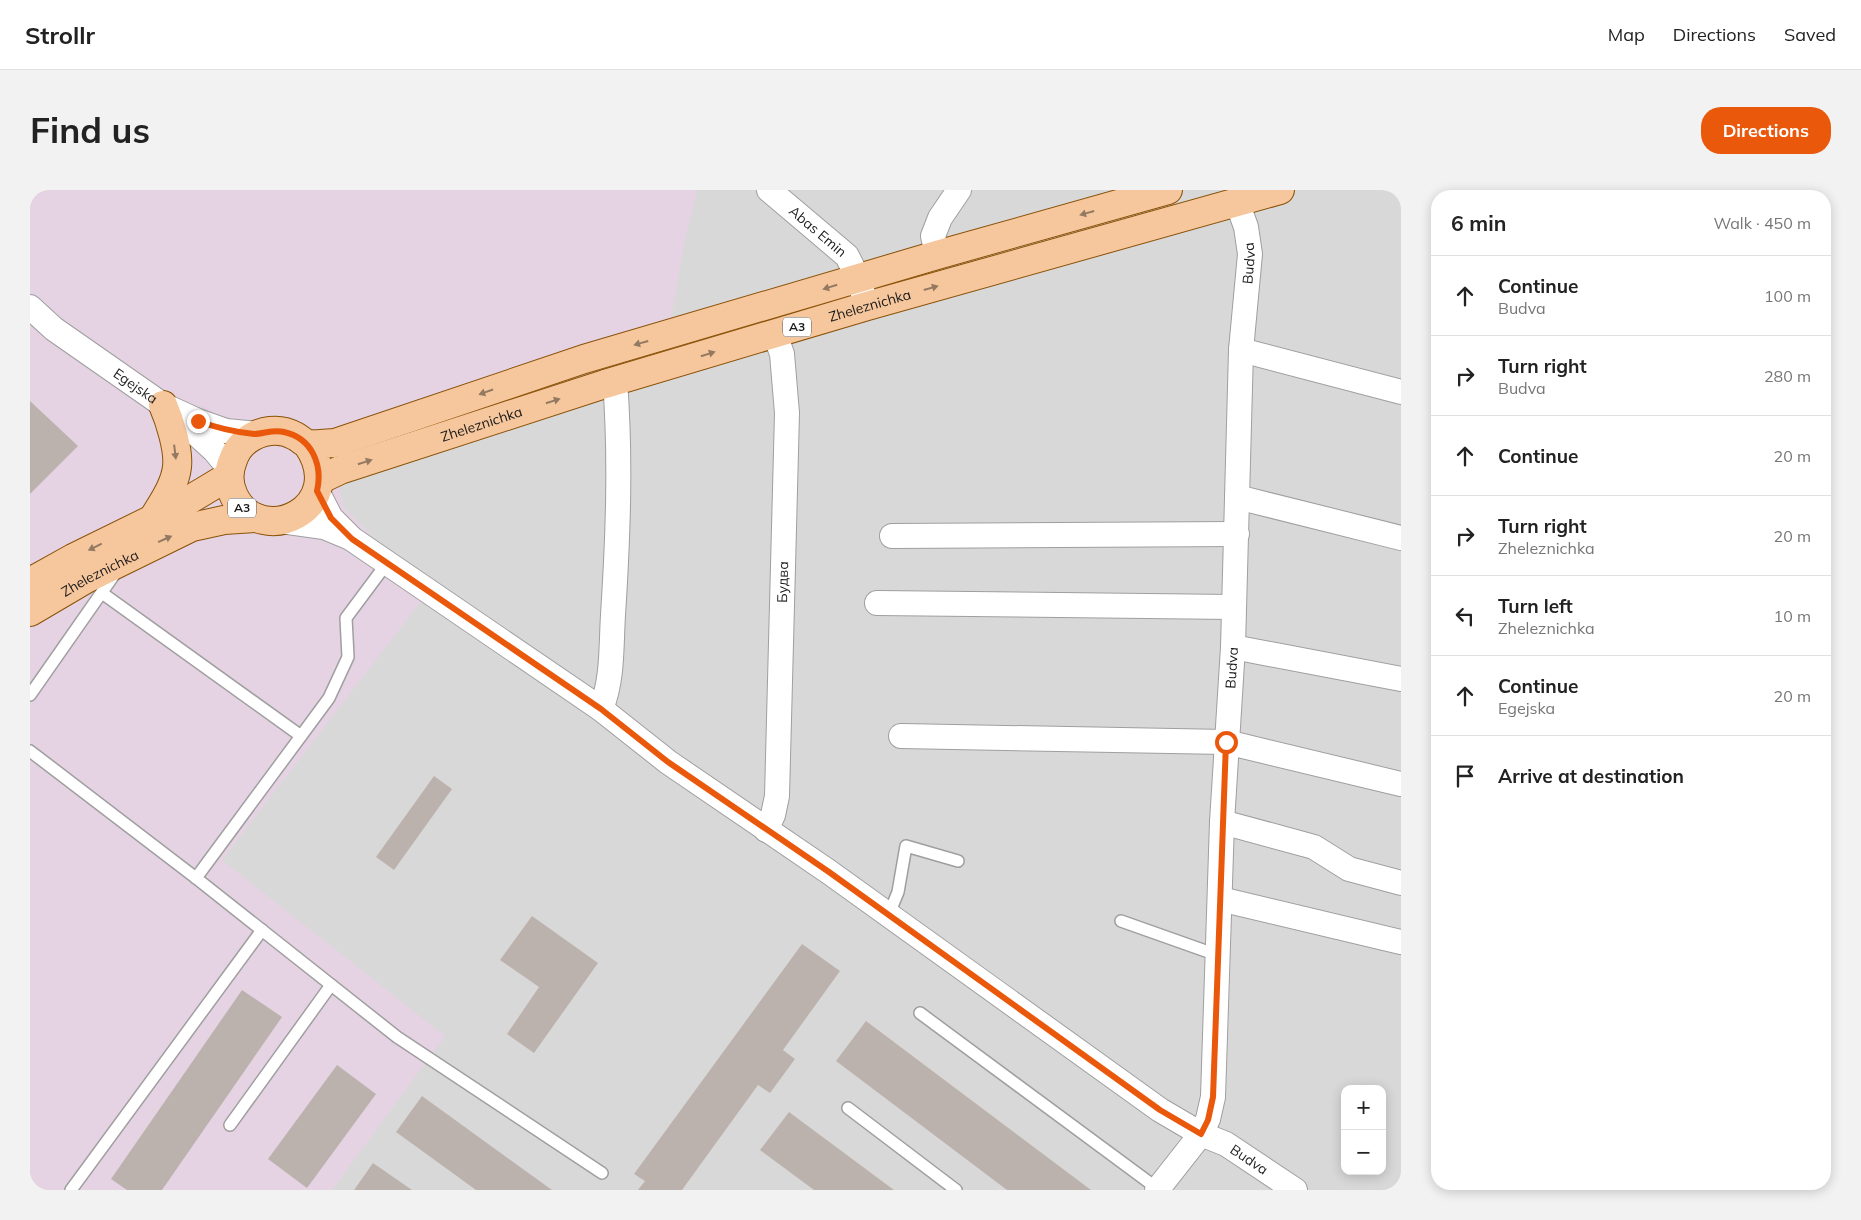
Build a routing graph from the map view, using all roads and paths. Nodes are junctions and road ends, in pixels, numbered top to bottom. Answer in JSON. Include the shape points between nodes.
{"nodes":[{"id":1,"x":770,"y":190,"type":"edge"},
{"id":2,"x":959,"y":190,"type":"edge"},
{"id":3,"x":1168,"y":190,"type":"edge"},
{"id":4,"x":1280,"y":190,"type":"edge"},
{"id":5,"x":1126,"y":196,"type":"edge"},
{"id":6,"x":1237,"y":202,"type":"junction"},
{"id":7,"x":937,"y":255,"type":"junction"},
{"id":8,"x":858,"y":278,"type":"junction"},
{"id":9,"x":867,"y":306,"type":"junction"},
{"id":10,"x":30,"y":307,"type":"edge"},
{"id":11,"x":775,"y":334,"type":"junction"},
{"id":12,"x":1241,"y":350,"type":"junction"},
{"id":13,"x":615,"y":381,"type":"junction"},
{"id":14,"x":1401,"y":392,"type":"edge"},
{"id":15,"x":163,"y":405,"type":"junction"},
{"id":16,"x":257,"y":434,"type":"junction"},
{"id":17,"x":306,"y":444,"type":"junction"},
{"id":18,"x":229,"y":472,"type":"junction"},
{"id":19,"x":318,"y":486,"type":"junction"},
{"id":20,"x":1237,"y":497,"type":"junction"},
{"id":21,"x":154,"y":518,"type":"junction"},
{"id":22,"x":269,"y":520,"type":"junction"},
{"id":23,"x":1237,"y":534,"type":"junction"},
{"id":24,"x":892,"y":536,"type":"dead end"},
{"id":25,"x":1401,"y":538,"type":"edge"},
{"id":26,"x":352,"y":539,"type":"junction"},
{"id":27,"x":125,"y":558,"type":"junction"},
{"id":28,"x":387,"y":563,"type":"junction"},
{"id":29,"x":30,"y":582,"type":"edge"},
{"id":30,"x":102,"y":593,"type":"junction"},
{"id":31,"x":877,"y":604,"type":"dead end"},
{"id":32,"x":1233,"y":608,"type":"junction"},
{"id":33,"x":30,"y":612,"type":"edge"},
{"id":34,"x":1232,"y":647,"type":"junction"},
{"id":35,"x":1401,"y":679,"type":"edge"},
{"id":36,"x":30,"y":695,"type":"edge"},
{"id":37,"x":601,"y":709,"type":"junction"},
{"id":38,"x":301,"y":736,"type":"junction"},
{"id":39,"x":901,"y":736,"type":"dead end"},
{"id":40,"x":1226,"y":742,"type":"junction"},
{"id":41,"x":30,"y":751,"type":"edge"},
{"id":42,"x":1401,"y":784,"type":"edge"},
{"id":43,"x":1222,"y":822,"type":"junction"},
{"id":44,"x":766,"y":830,"type":"junction"},
{"id":45,"x":958,"y":861,"type":"dead end"},
{"id":46,"x":196,"y":878,"type":"junction"},
{"id":47,"x":1401,"y":882,"type":"edge"},
{"id":48,"x":1220,"y":900,"type":"junction"},
{"id":49,"x":889,"y":914,"type":"junction"},
{"id":50,"x":1121,"y":921,"type":"dead end"},
{"id":51,"x":262,"y":930,"type":"junction"},
{"id":52,"x":1401,"y":942,"type":"edge"},
{"id":53,"x":1217,"y":955,"type":"junction"},
{"id":54,"x":331,"y":985,"type":"junction"},
{"id":55,"x":920,"y":1013,"type":"dead end"},
{"id":56,"x":848,"y":1108,"type":"dead end"},
{"id":57,"x":230,"y":1125,"type":"dead end"},
{"id":58,"x":1201,"y":1134,"type":"junction"},
{"id":59,"x":602,"y":1173,"type":"dead end"},
{"id":60,"x":1157,"y":1189,"type":"edge"},
{"id":61,"x":70,"y":1190,"type":"edge"},
{"id":62,"x":956,"y":1190,"type":"edge"},
{"id":63,"x":1296,"y":1190,"type":"edge"}],
"edges":[{"from":1,"to":8,"type":"street","name":"Abas Emin","via":[[847,256]]},
{"from":2,"to":7,"type":"street","via":[[940,218],[933,236]]},
{"from":3,"to":5,"type":"main road","name":"Zheleznichka","number":"A3"},
{"from":4,"to":6,"type":"main road","name":"Zheleznichka","number":"A3"},
{"from":5,"to":7,"type":"main road","name":"Zheleznichka","number":"A3","one_way":true},
{"from":9,"to":6,"type":"main road","name":"Zheleznichka","number":"A3","one_way":true},
{"from":6,"to":12,"type":"street","name":"Budva","via":[[1246,227],[1250,254]]},
{"from":7,"to":8,"type":"main road","name":"Zheleznichka","number":"A3"},
{"from":8,"to":9,"type":"street","name":"Abas Emin"},
{"from":8,"to":17,"type":"main road","name":"Zheleznichka","number":"A3","one_way":true,"via":[[584,359],[335,443]]},
{"from":9,"to":11,"type":"main road","name":"Zheleznichka","number":"A3"},
{"from":10,"to":15,"type":"street","name":"Egejska","via":[[54,329]]},
{"from":13,"to":11,"type":"main road","name":"Zheleznichka","number":"A3","one_way":true},
{"from":11,"to":44,"type":"street","name":"Будва","via":[[782,354],[787,413],[777,796]]},
{"from":12,"to":14,"type":"street"},
{"from":12,"to":20,"type":"street","name":"Budva"},
{"from":19,"to":13,"type":"main road","name":"Zheleznichka","number":"A3","one_way":true,"via":[[340,470]]},
{"from":13,"to":37,"type":"street","via":[[618,452],[616,575],[609,687]]},
{"from":15,"to":16,"type":"street","name":"Egejska","via":[[226,431]]},
{"from":15,"to":18,"type":"street","via":[[201,437]]},
{"from":15,"to":21,"type":"main road","one_way":true,"via":[[172,425],[177,467],[168,495]]},
{"from":16,"to":17,"type":"main road","via":[[284,432]]},
{"from":16,"to":18,"type":"main road","via":[[244,442],[235,454]]},
{"from":17,"to":19,"type":"main road","via":[[319,467]]},
{"from":18,"to":21,"type":"main road","name":"Zheleznichka","number":"A3","via":[[179,506]]},
{"from":18,"to":22,"type":"main road","number":"A3","via":[[230,489],[236,502],[246,511]]},
{"from":19,"to":22,"type":"main road","name":"Zheleznichka","number":"A3","via":[[303,511],[292,518]]},
{"from":19,"to":26,"type":"street","via":[[331,518]]},
{"from":20,"to":23,"type":"street","name":"Budva"},
{"from":20,"to":25,"type":"street"},
{"from":21,"to":29,"type":"main road","name":"Zheleznichka","number":"A3","one_way":true},
{"from":22,"to":26,"type":"street","via":[[324,527]]},
{"from":27,"to":22,"type":"main road","name":"Zheleznichka","number":"A3","one_way":true,"via":[[192,527],[224,520]]},
{"from":23,"to":24,"type":"street"},
{"from":23,"to":32,"type":"street","name":"Budva"},
{"from":26,"to":28,"type":"street","name":"Budva"},
{"from":27,"to":30,"type":"lane"},
{"from":27,"to":33,"type":"main road","name":"Zheleznichka","number":"A3"},
{"from":28,"to":37,"type":"street","name":"Budva"},
{"from":28,"to":38,"type":"lane","via":[[346,618],[348,657],[329,698]]},
{"from":30,"to":36,"type":"lane"},
{"from":30,"to":38,"type":"lane"},
{"from":31,"to":32,"type":"street"},
{"from":32,"to":34,"type":"street","name":"Budva"},
{"from":34,"to":35,"type":"street"},
{"from":34,"to":40,"type":"street","name":"Budva"},
{"from":37,"to":44,"type":"street","name":"Budva","via":[[668,762]]},
{"from":38,"to":46,"type":"lane"},
{"from":39,"to":40,"type":"street"},
{"from":40,"to":42,"type":"street"},
{"from":40,"to":43,"type":"street","name":"Budva"},
{"from":41,"to":46,"type":"lane"},
{"from":43,"to":47,"type":"street","via":[[1314,847],[1349,869]]},
{"from":43,"to":48,"type":"street","name":"Budva"},
{"from":44,"to":49,"type":"street","name":"Budva"},
{"from":45,"to":49,"type":"lane","via":[[906,846],[898,892]]},
{"from":46,"to":51,"type":"lane"},
{"from":48,"to":52,"type":"street"},
{"from":48,"to":53,"type":"street","name":"Budva"},
{"from":49,"to":58,"type":"street","name":"Budva","via":[[1160,1110]]},
{"from":50,"to":53,"type":"lane"},
{"from":51,"to":54,"type":"lane"},
{"from":51,"to":61,"type":"lane"},
{"from":53,"to":58,"type":"street","name":"Budva","via":[[1213,1097]]},
{"from":54,"to":57,"type":"lane"},
{"from":54,"to":59,"type":"lane","via":[[397,1037]]},
{"from":55,"to":60,"type":"lane"},
{"from":56,"to":62,"type":"lane"},
{"from":58,"to":60,"type":"street","name":"Budva"},
{"from":58,"to":63,"type":"street","name":"Budva","via":[[1226,1144]]}]}
